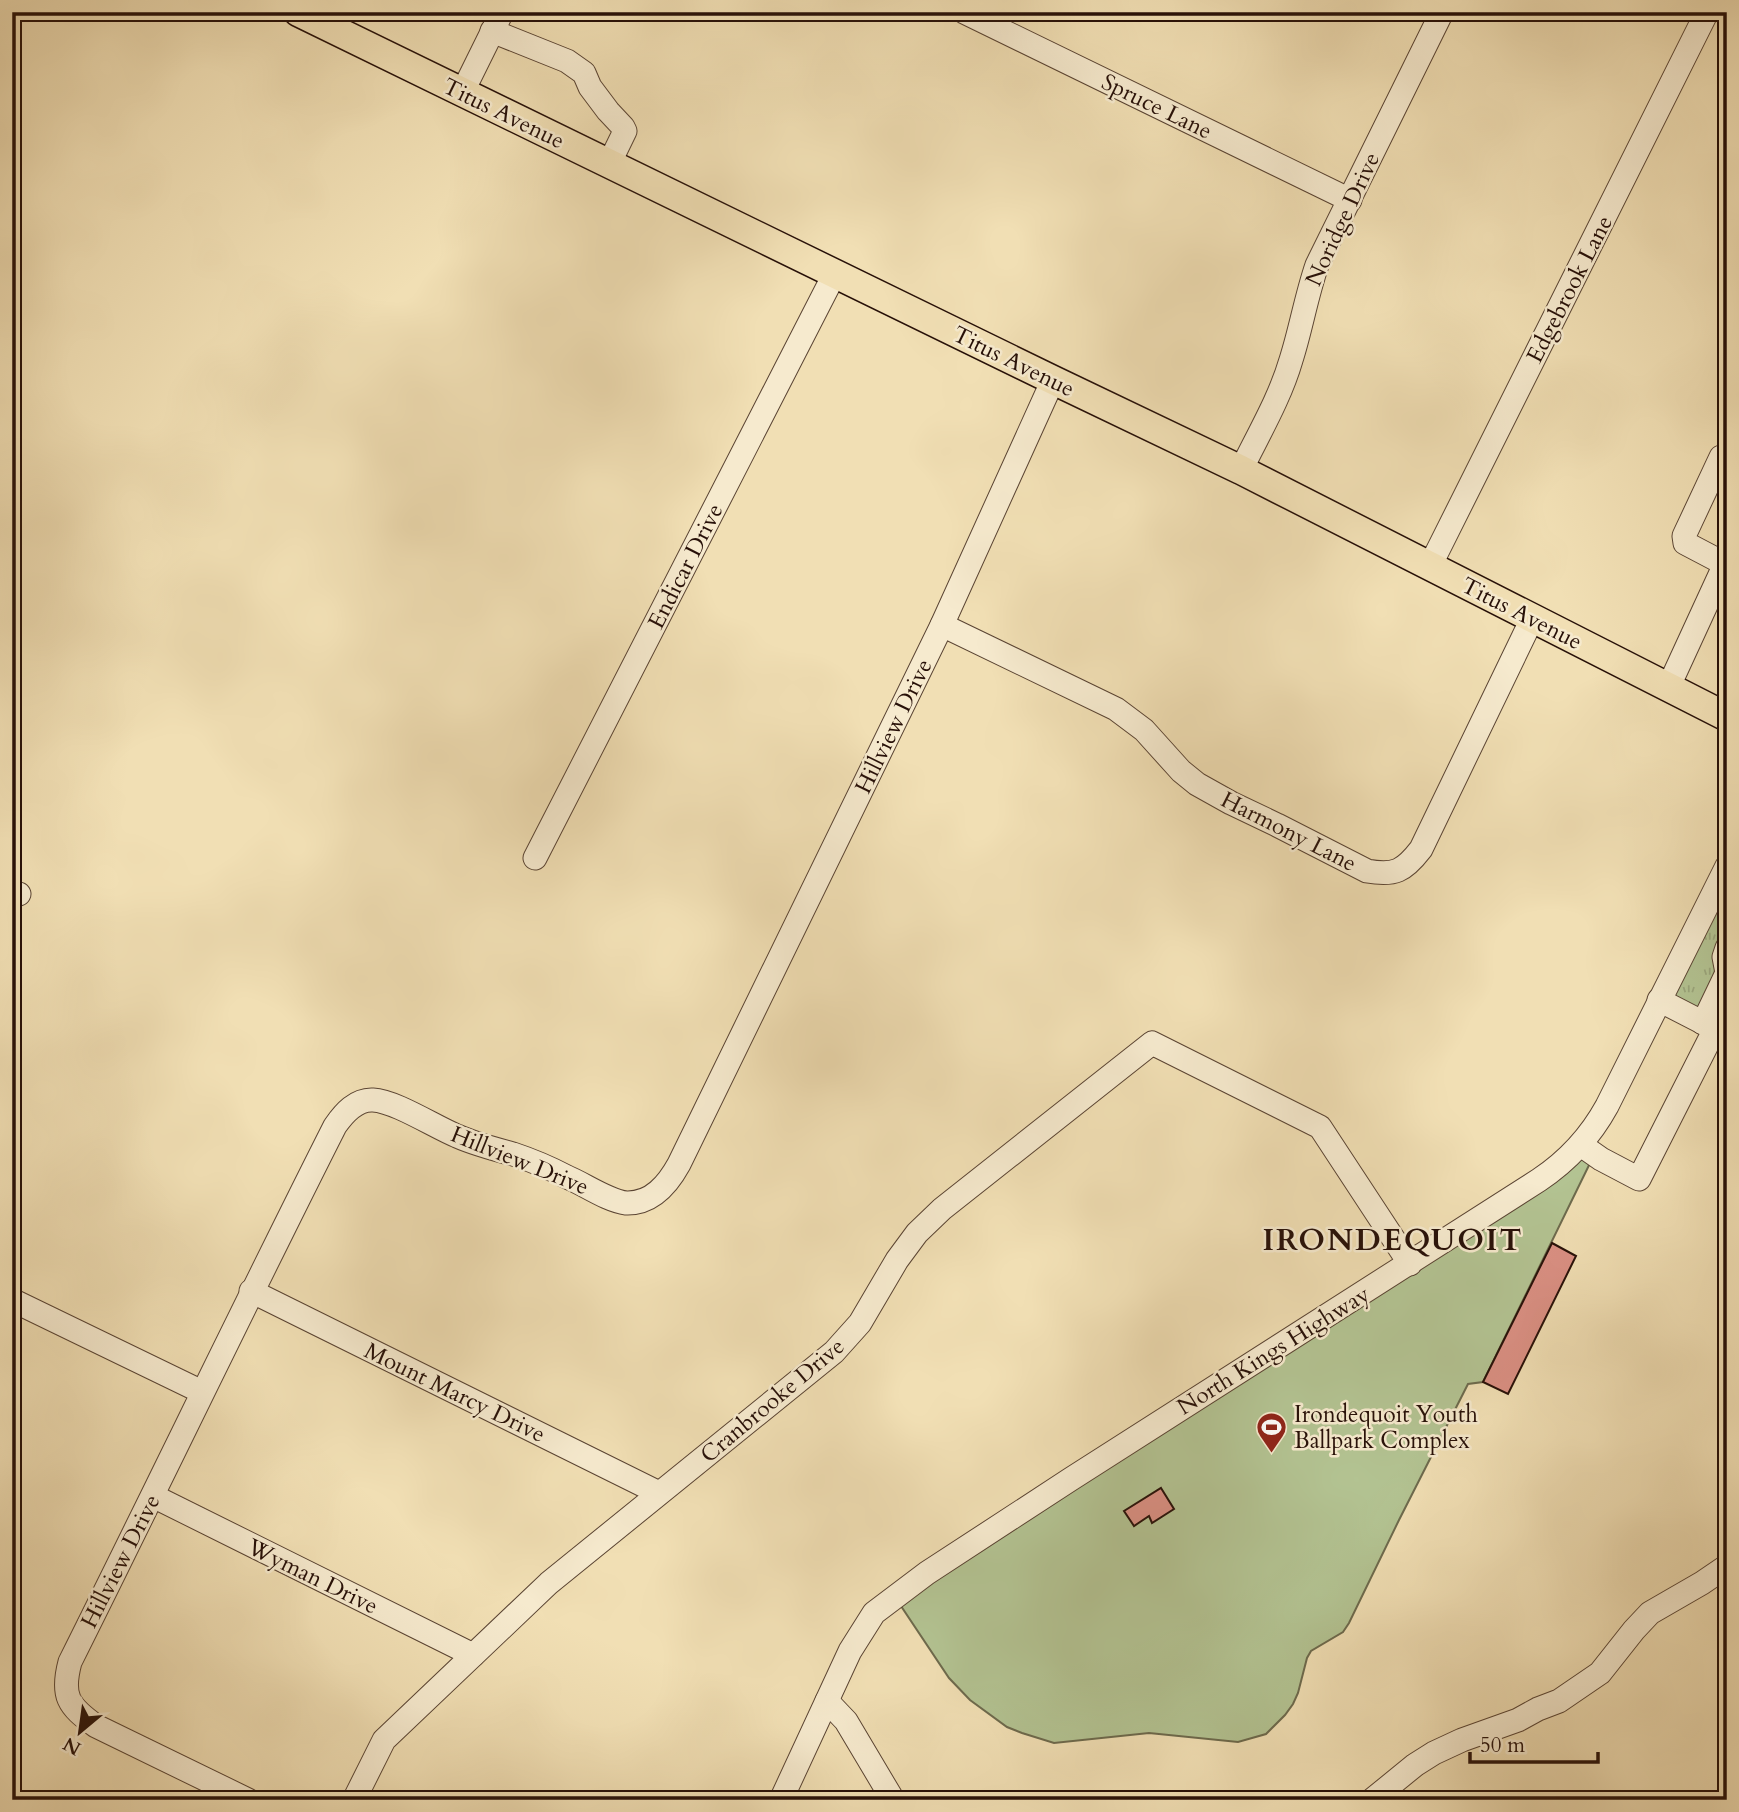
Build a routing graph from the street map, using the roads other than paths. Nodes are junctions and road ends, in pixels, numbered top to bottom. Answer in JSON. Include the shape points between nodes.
{"nodes":[{"id":1,"x":298,"y":12,"type":"edge"},
{"id":2,"x":964,"y":12,"type":"edge"},
{"id":3,"x":1442,"y":12,"type":"edge"},
{"id":4,"x":1707,"y":12,"type":"edge"},
{"id":5,"x":497,"y":22,"type":"edge"},
{"id":6,"x":462,"y":93,"type":"junction"},
{"id":7,"x":609,"y":164,"type":"junction"},
{"id":8,"x":1350,"y":200,"type":"junction"},
{"id":9,"x":835,"y":273,"type":"junction"},
{"id":10,"x":1053,"y":380,"type":"junction"},
{"id":11,"x":1727,"y":455,"type":"edge"},
{"id":12,"x":1241,"y":470,"type":"junction"},
{"id":13,"x":1726,"y":562,"type":"edge"},
{"id":14,"x":1430,"y":566,"type":"junction"},
{"id":15,"x":1532,"y":619,"type":"junction"},
{"id":16,"x":942,"y":625,"type":"junction"},
{"id":17,"x":1668,"y":688,"type":"junction"},
{"id":18,"x":1727,"y":717,"type":"edge"},
{"id":19,"x":535,"y":858,"type":"dead end"},
{"id":20,"x":1727,"y":866,"type":"edge"},
{"id":21,"x":1727,"y":948,"type":"edge"},
{"id":22,"x":1727,"y":973,"type":"edge"},
{"id":23,"x":1659,"y":1000,"type":"junction"},
{"id":24,"x":1715,"y":1029,"type":"edge"},
{"id":25,"x":1581,"y":1145,"type":"junction"},
{"id":26,"x":1410,"y":1264,"type":"junction"},
{"id":27,"x":251,"y":1291,"type":"junction"},
{"id":28,"x":12,"y":1300,"type":"edge"},
{"id":29,"x":202,"y":1392,"type":"junction"},
{"id":30,"x":659,"y":1493,"type":"junction"},
{"id":31,"x":153,"y":1496,"type":"junction"},
{"id":32,"x":1727,"y":1566,"type":"edge"},
{"id":33,"x":473,"y":1655,"type":"junction"},
{"id":34,"x":827,"y":1701,"type":"junction"},
{"id":35,"x":248,"y":1800,"type":"edge"},
{"id":36,"x":354,"y":1800,"type":"edge"},
{"id":37,"x":781,"y":1800,"type":"edge"},
{"id":38,"x":893,"y":1800,"type":"edge"},
{"id":39,"x":1372,"y":1800,"type":"edge"}],
"edges":[{"from":1,"to":6,"type":"main road","name":"Titus Avenue"},
{"from":2,"to":8,"type":"street","name":"Spruce Lane"},
{"from":3,"to":8,"type":"street","name":"Noridge Drive"},
{"from":4,"to":14,"type":"street","name":"Edgebrook Lane"},
{"from":5,"to":6,"type":"street"},
{"from":5,"to":7,"type":"street","via":[[584,73],[590,88],[625,131]]},
{"from":6,"to":7,"type":"main road","name":"Titus Avenue"},
{"from":7,"to":9,"type":"main road","name":"Titus Avenue"},
{"from":8,"to":12,"type":"street","name":"Noridge Drive","via":[[1317,265],[1291,361]]},
{"from":9,"to":10,"type":"main road","name":"Titus Avenue"},
{"from":9,"to":19,"type":"street","name":"Endicar Drive"},
{"from":10,"to":12,"type":"main road","name":"Titus Avenue"},
{"from":10,"to":16,"type":"street","name":"Hillview Drive"},
{"from":11,"to":13,"type":"street","via":[[1721,457],[1684,536],[1685,543]]},
{"from":12,"to":14,"type":"main road","name":"Titus Avenue"},
{"from":13,"to":17,"type":"street"},
{"from":14,"to":15,"type":"main road","name":"Titus Avenue"},
{"from":15,"to":16,"type":"street","name":"Harmony Lane","via":[[1421,849],[1396,872],[1382,873],[1367,871],[1197,784],[1144,730],[1116,709]]},
{"from":15,"to":17,"type":"main road","name":"Titus Avenue"},
{"from":16,"to":27,"type":"street","name":"Hillview Drive","via":[[679,1164],[656,1194],[625,1203],[550,1168],[457,1137],[384,1102],[360,1102],[335,1126]]},
{"from":17,"to":18,"type":"main road","name":"Titus Avenue"},
{"from":20,"to":23,"type":"street","name":"North Kings Highway"},
{"from":21,"to":22,"type":"street"},
{"from":22,"to":24,"type":"street"},
{"from":23,"to":24,"type":"street"},
{"from":23,"to":25,"type":"street","name":"North Kings Highway","via":[[1601,1116]]},
{"from":24,"to":25,"type":"street","via":[[1639,1179]]},
{"from":25,"to":26,"type":"street","name":"North Kings Highway","via":[[1547,1175]]},
{"from":26,"to":30,"type":"street","name":"Cranbrooke Drive","via":[[1320,1127],[1152,1043],[942,1209],[904,1251],[860,1323],[834,1352]]},
{"from":26,"to":34,"type":"street","name":"North Kings Highway","via":[[1148,1429],[873,1613]]},
{"from":27,"to":29,"type":"street","name":"Hillview Drive"},
{"from":27,"to":30,"type":"street","name":"Mount Marcy Drive"},
{"from":28,"to":29,"type":"street"},
{"from":29,"to":31,"type":"street","name":"Hillview Drive"},
{"from":30,"to":33,"type":"street","name":"Cranbrooke Drive","via":[[549,1583]]},
{"from":31,"to":33,"type":"street","name":"Wyman Drive"},
{"from":31,"to":35,"type":"street","name":"Hillview Drive","via":[[69,1662],[68,1699],[79,1715],[96,1726]]},
{"from":32,"to":39,"type":"street","via":[[1650,1613],[1600,1673],[1559,1701],[1434,1753]]},
{"from":33,"to":36,"type":"street","name":"Cranbrooke Drive","via":[[384,1740]]},
{"from":34,"to":37,"type":"street","name":"North Kings Highway"},
{"from":34,"to":38,"type":"street","via":[[846,1721]]}]}
